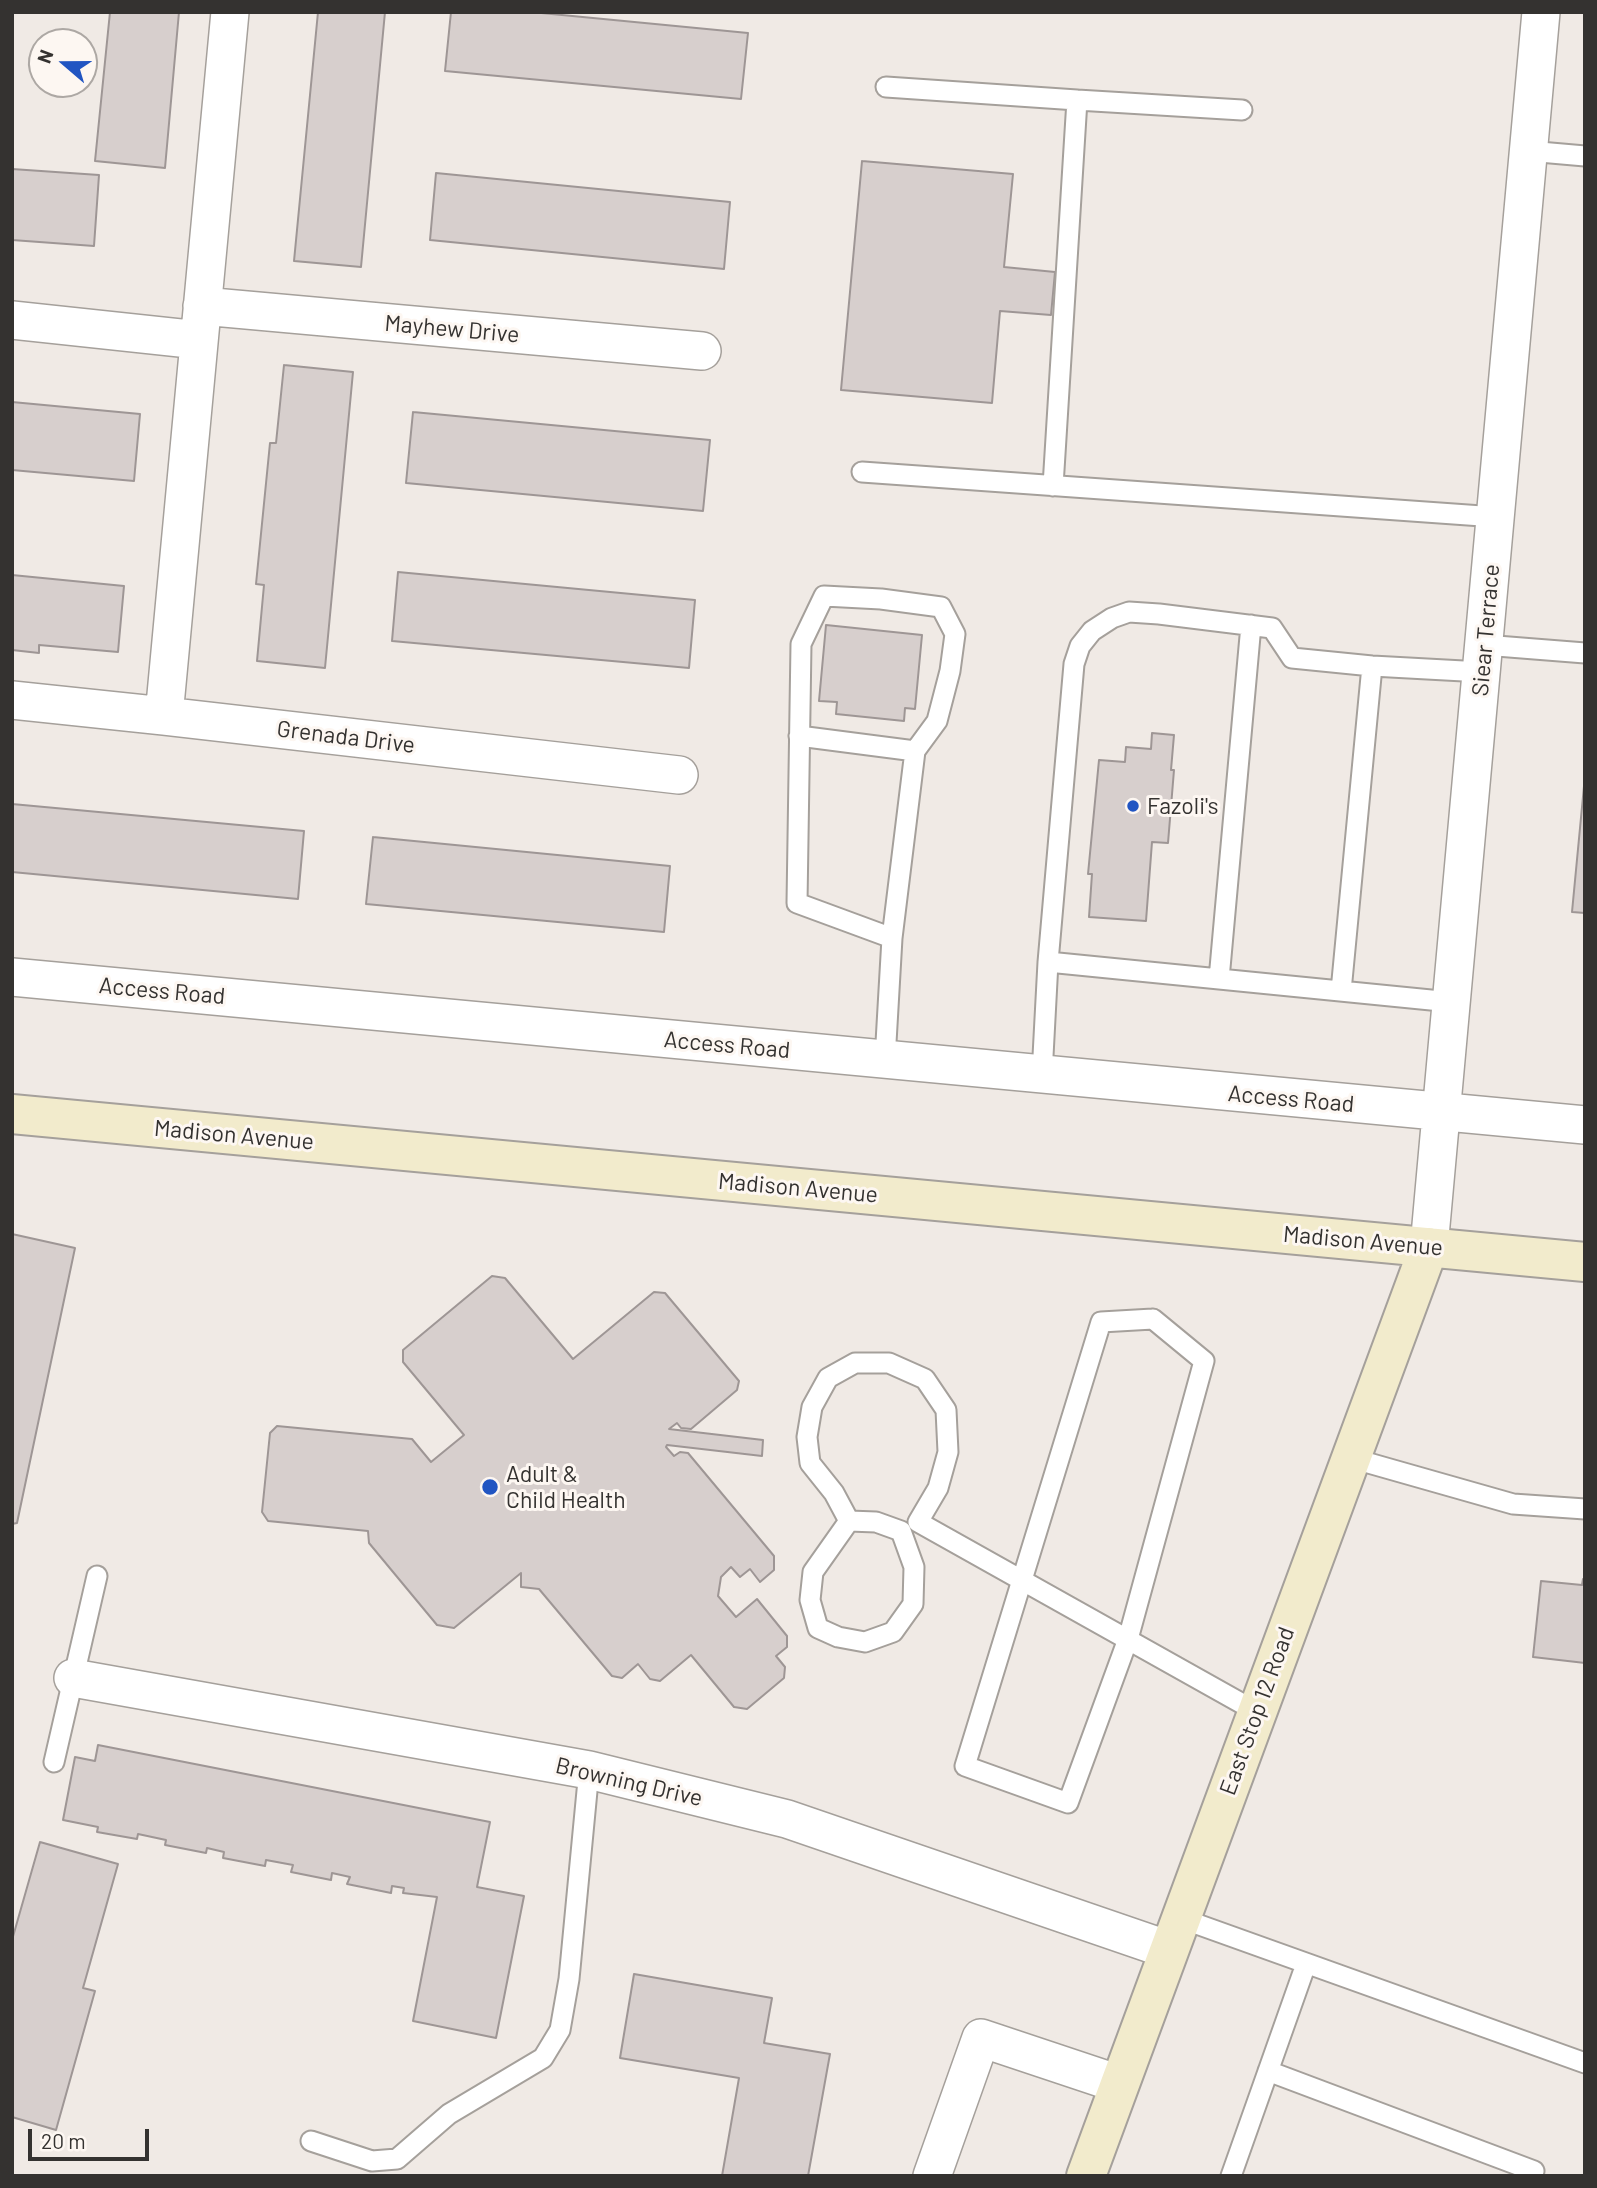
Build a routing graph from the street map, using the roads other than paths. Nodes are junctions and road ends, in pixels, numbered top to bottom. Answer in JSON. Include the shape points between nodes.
{"nodes":[{"id":1,"x":230,"y":12,"type":"edge"},
{"id":2,"x":1541,"y":12,"type":"edge"},
{"id":3,"x":886,"y":87,"type":"dead end"},
{"id":4,"x":1077,"y":100,"type":"junction"},
{"id":5,"x":1242,"y":110,"type":"dead end"},
{"id":6,"x":1528,"y":151,"type":"junction"},
{"id":7,"x":1585,"y":156,"type":"edge"},
{"id":8,"x":12,"y":320,"type":"edge"},
{"id":9,"x":201,"y":323,"type":"junction"},
{"id":10,"x":702,"y":351,"type":"dead end"},
{"id":11,"x":862,"y":472,"type":"dead end"},
{"id":12,"x":1053,"y":486,"type":"junction"},
{"id":13,"x":1496,"y":517,"type":"junction"},
{"id":14,"x":1251,"y":625,"type":"junction"},
{"id":15,"x":1585,"y":653,"type":"edge"},
{"id":16,"x":1483,"y":658,"type":"junction"},
{"id":17,"x":1372,"y":666,"type":"junction"},
{"id":18,"x":12,"y":700,"type":"edge"},
{"id":19,"x":164,"y":716,"type":"junction"},
{"id":20,"x":799,"y":736,"type":"junction"},
{"id":21,"x":915,"y":751,"type":"junction"},
{"id":22,"x":680,"y":775,"type":"dead end"},
{"id":23,"x":892,"y":938,"type":"junction"},
{"id":24,"x":1048,"y":962,"type":"junction"},
{"id":25,"x":12,"y":977,"type":"edge"},
{"id":26,"x":1219,"y":979,"type":"junction"},
{"id":27,"x":1341,"y":991,"type":"junction"},
{"id":28,"x":1451,"y":1002,"type":"junction"},
{"id":29,"x":885,"y":1060,"type":"junction"},
{"id":30,"x":1042,"y":1075,"type":"junction"},
{"id":31,"x":1441,"y":1113,"type":"junction"},
{"id":32,"x":12,"y":1114,"type":"edge"},
{"id":33,"x":1585,"y":1125,"type":"edge"},
{"id":34,"x":1429,"y":1247,"type":"junction"},
{"id":35,"x":1585,"y":1262,"type":"edge"},
{"id":36,"x":1351,"y":1458,"type":"junction"},
{"id":37,"x":1585,"y":1509,"type":"edge"},
{"id":38,"x":849,"y":1521,"type":"junction"},
{"id":39,"x":918,"y":1522,"type":"junction"},
{"id":40,"x":901,"y":1531,"type":"junction"},
{"id":41,"x":97,"y":1576,"type":"dead end"},
{"id":42,"x":1021,"y":1579,"type":"junction"},
{"id":43,"x":1128,"y":1639,"type":"junction"},
{"id":44,"x":73,"y":1678,"type":"junction"},
{"id":45,"x":1257,"y":1712,"type":"junction"},
{"id":46,"x":54,"y":1762,"type":"dead end"},
{"id":47,"x":589,"y":1770,"type":"junction"},
{"id":48,"x":1175,"y":1934,"type":"junction"},
{"id":49,"x":1306,"y":1964,"type":"junction"},
{"id":50,"x":1585,"y":2063,"type":"edge"},
{"id":51,"x":1268,"y":2071,"type":"junction"},
{"id":52,"x":1119,"y":2084,"type":"junction"},
{"id":53,"x":311,"y":2141,"type":"dead end"},
{"id":54,"x":1538,"y":2174,"type":"edge"},
{"id":55,"x":932,"y":2176,"type":"edge"},
{"id":56,"x":1086,"y":2176,"type":"edge"},
{"id":57,"x":1231,"y":2176,"type":"edge"}],
"edges":[{"from":1,"to":9,"type":"street"},
{"from":2,"to":6,"type":"street","name":"Siear Terrace"},
{"from":3,"to":4,"type":"lane"},
{"from":4,"to":5,"type":"lane"},
{"from":4,"to":12,"type":"lane"},
{"from":6,"to":7,"type":"lane"},
{"from":6,"to":13,"type":"street","name":"Siear Terrace"},
{"from":8,"to":9,"type":"street","name":"Mayhew Drive"},
{"from":9,"to":10,"type":"street","name":"Mayhew Drive"},
{"from":9,"to":19,"type":"street"},
{"from":11,"to":12,"type":"lane"},
{"from":12,"to":13,"type":"lane"},
{"from":13,"to":16,"type":"street","name":"Siear Terrace"},
{"from":14,"to":17,"type":"lane","via":[[1272,628],[1292,658]]},
{"from":14,"to":24,"type":"lane","via":[[1129,612],[1092,631],[1080,646],[1074,664]]},
{"from":14,"to":26,"type":"lane"},
{"from":15,"to":16,"type":"lane"},
{"from":16,"to":17,"type":"lane"},
{"from":16,"to":28,"type":"street","name":"Siear Terrace"},
{"from":17,"to":27,"type":"lane"},
{"from":18,"to":19,"type":"street","name":"Grenada Drive"},
{"from":19,"to":22,"type":"street","name":"Grenada Drive"},
{"from":20,"to":21,"type":"lane"},
{"from":20,"to":21,"type":"lane","via":[[800,643],[824,596],[881,599],[941,607],[955,634],[937,721]]},
{"from":20,"to":23,"type":"lane","via":[[797,903]]},
{"from":21,"to":23,"type":"lane"},
{"from":23,"to":29,"type":"lane"},
{"from":24,"to":26,"type":"lane"},
{"from":24,"to":30,"type":"lane"},
{"from":25,"to":29,"type":"street","name":"Access Road"},
{"from":26,"to":27,"type":"lane"},
{"from":27,"to":28,"type":"lane"},
{"from":28,"to":31,"type":"street","name":"Siear Terrace"},
{"from":29,"to":30,"type":"street","name":"Access Road"},
{"from":30,"to":31,"type":"street","name":"Access Road"},
{"from":31,"to":33,"type":"street","name":"Access Road"},
{"from":31,"to":34,"type":"street","name":"Siear Terrace"},
{"from":32,"to":34,"type":"main road","name":"Madison Avenue"},
{"from":34,"to":35,"type":"main road","name":"Madison Avenue"},
{"from":34,"to":36,"type":"main road","name":"East Stop 12 Road"},
{"from":36,"to":37,"type":"lane","via":[[1513,1504]]},
{"from":36,"to":45,"type":"main road","name":"East Stop 12 Road"},
{"from":38,"to":39,"type":"lane","via":[[810,1463],[807,1437],[812,1406],[828,1378],[855,1363],[889,1363],[925,1378],[946,1410],[948,1452],[938,1488]]},
{"from":38,"to":40,"type":"lane","via":[[876,1522]]},
{"from":38,"to":40,"type":"lane","via":[[813,1572],[810,1600],[818,1628],[838,1637],[865,1642],[893,1632],[913,1604],[914,1567]]},
{"from":39,"to":40,"type":"lane"},
{"from":39,"to":42,"type":"lane"},
{"from":41,"to":44,"type":"lane"},
{"from":42,"to":43,"type":"lane"},
{"from":42,"to":43,"type":"lane","via":[[965,1766],[1068,1803]]},
{"from":42,"to":43,"type":"lane","via":[[1101,1322],[1153,1319],[1204,1361]]},
{"from":43,"to":45,"type":"lane"},
{"from":44,"to":46,"type":"lane"},
{"from":44,"to":47,"type":"street","name":"Browning Drive"},
{"from":45,"to":48,"type":"main road","name":"East Stop 12 Road"},
{"from":47,"to":48,"type":"street","name":"Browning Drive","via":[[787,1819]]},
{"from":47,"to":53,"type":"lane","via":[[569,1979],[559,2030],[543,2058],[449,2114],[397,2159],[372,2161]]},
{"from":48,"to":49,"type":"lane"},
{"from":48,"to":52,"type":"main road","name":"East Stop 12 Road"},
{"from":49,"to":50,"type":"lane"},
{"from":49,"to":51,"type":"lane"},
{"from":51,"to":54,"type":"lane"},
{"from":51,"to":57,"type":"lane"},
{"from":52,"to":55,"type":"street","via":[[981,2038]]},
{"from":52,"to":56,"type":"main road","name":"East Stop 12 Road"}]}
